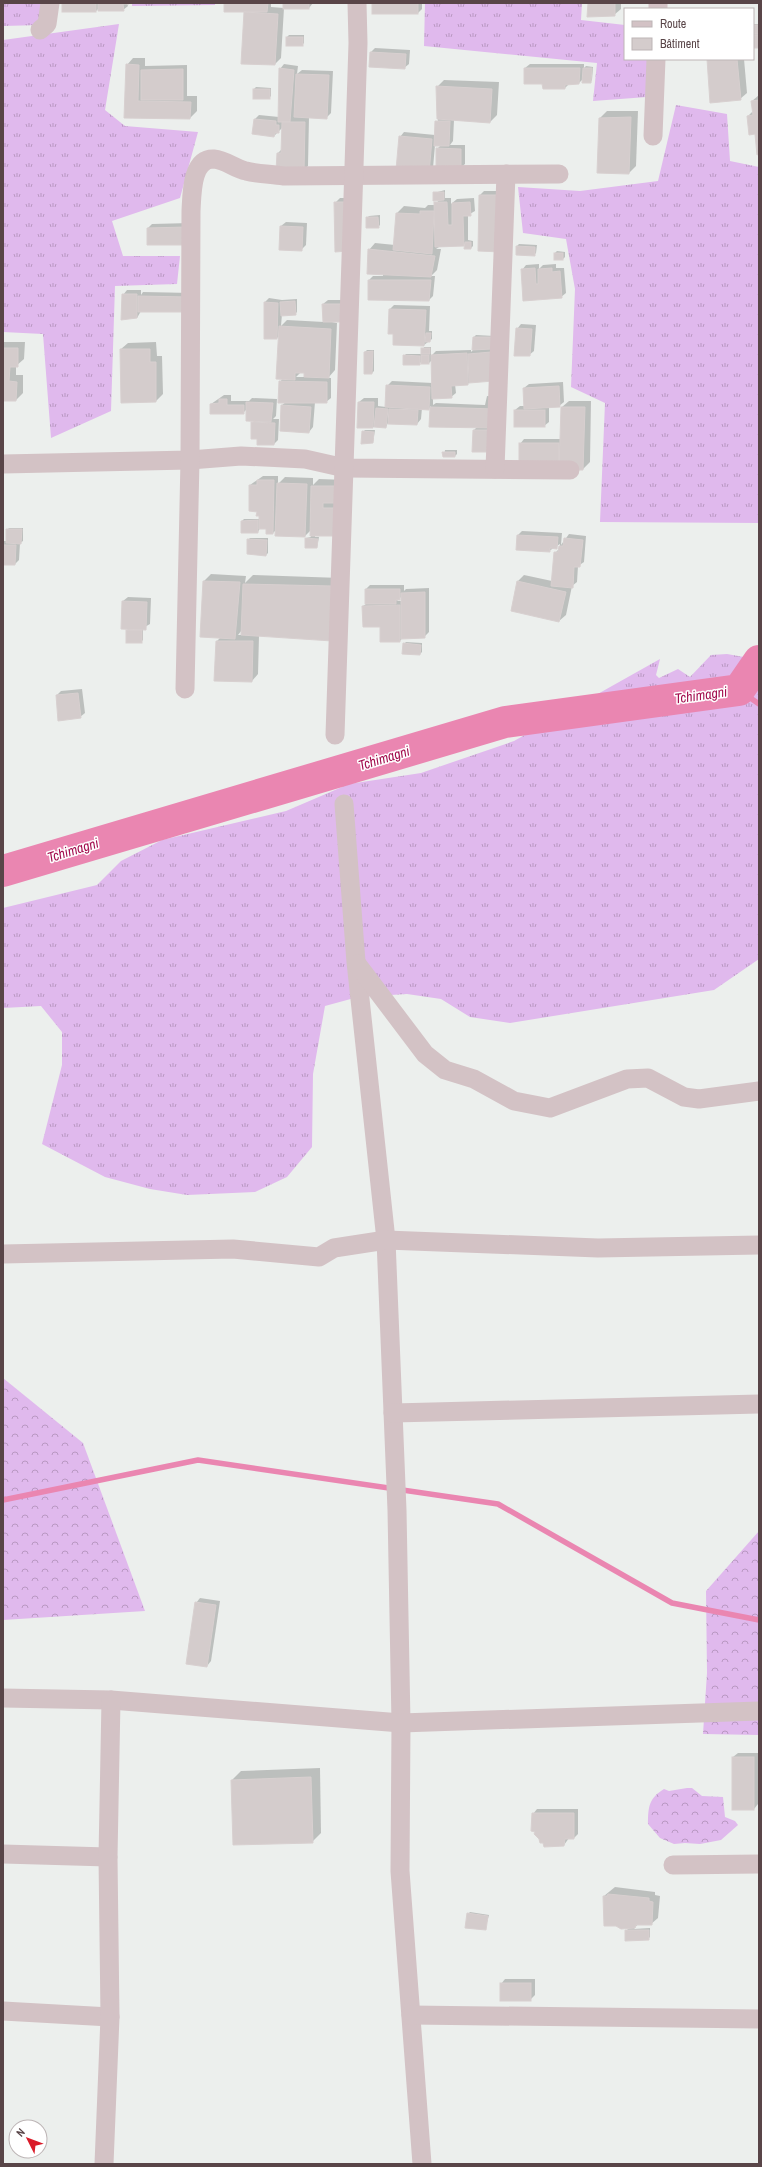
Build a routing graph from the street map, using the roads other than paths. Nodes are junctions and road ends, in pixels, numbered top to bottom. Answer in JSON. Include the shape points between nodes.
{"nodes":[{"id":1,"x":50,"y":3,"type":"edge"},
{"id":2,"x":357,"y":3,"type":"edge"},
{"id":3,"x":40,"y":30,"type":"dead end"},
{"id":4,"x":656,"y":60,"type":"edge"},
{"id":5,"x":653,"y":136,"type":"dead end"},
{"id":6,"x":506,"y":174,"type":"junction"},
{"id":7,"x":559,"y":174,"type":"dead end"},
{"id":8,"x":353,"y":176,"type":"junction"},
{"id":9,"x":190,"y":460,"type":"junction"},
{"id":10,"x":3,"y":464,"type":"edge"},
{"id":11,"x":345,"y":468,"type":"junction"},
{"id":12,"x":495,"y":469,"type":"junction"},
{"id":13,"x":570,"y":470,"type":"dead end"},
{"id":14,"x":185,"y":689,"type":"dead end"},
{"id":15,"x":335,"y":735,"type":"dead end"},
{"id":16,"x":344,"y":804,"type":"dead end"},
{"id":17,"x":356,"y":962,"type":"junction"},
{"id":18,"x":759,"y":1091,"type":"edge"},
{"id":19,"x":386,"y":1240,"type":"junction"},
{"id":20,"x":759,"y":1245,"type":"edge"},
{"id":21,"x":3,"y":1254,"type":"edge"},
{"id":22,"x":759,"y":1404,"type":"edge"},
{"id":23,"x":393,"y":1413,"type":"junction"},
{"id":24,"x":3,"y":1698,"type":"edge"},
{"id":25,"x":111,"y":1700,"type":"junction"},
{"id":26,"x":759,"y":1711,"type":"edge"},
{"id":27,"x":401,"y":1723,"type":"junction"},
{"id":28,"x":3,"y":1854,"type":"edge"},
{"id":29,"x":108,"y":1857,"type":"junction"},
{"id":30,"x":759,"y":1864,"type":"edge"},
{"id":31,"x":673,"y":1865,"type":"dead end"},
{"id":32,"x":3,"y":2011,"type":"edge"},
{"id":33,"x":411,"y":2015,"type":"junction"},
{"id":34,"x":110,"y":2017,"type":"junction"},
{"id":35,"x":759,"y":2019,"type":"edge"},
{"id":36,"x":104,"y":2164,"type":"edge"},
{"id":37,"x":422,"y":2164,"type":"edge"}],
"edges":[{"from":1,"to":3,"type":"street","via":[[47,24]]},
{"from":2,"to":8,"type":"street"},
{"from":4,"to":5,"type":"street"},
{"from":6,"to":7,"type":"street"},
{"from":6,"to":8,"type":"street"},
{"from":6,"to":12,"type":"street"},
{"from":8,"to":9,"type":"street","via":[[284,176],[245,171],[214,159],[206,160],[195,174],[191,211]]},
{"from":8,"to":11,"type":"street"},
{"from":9,"to":10,"type":"street"},
{"from":9,"to":11,"type":"street","via":[[241,456],[305,459]]},
{"from":9,"to":14,"type":"street"},
{"from":11,"to":12,"type":"street"},
{"from":11,"to":15,"type":"street"},
{"from":12,"to":13,"type":"street"},
{"from":16,"to":17,"type":"street"},
{"from":17,"to":18,"type":"street","via":[[425,1054],[445,1070],[474,1079],[514,1101],[550,1108],[627,1079],[648,1078],[684,1097],[699,1099]]},
{"from":17,"to":19,"type":"street"},
{"from":19,"to":20,"type":"street","via":[[598,1248]]},
{"from":19,"to":21,"type":"street","via":[[334,1248],[319,1257],[233,1249]]},
{"from":19,"to":23,"type":"street"},
{"from":22,"to":23,"type":"street"},
{"from":23,"to":27,"type":"street"},
{"from":24,"to":25,"type":"street"},
{"from":25,"to":27,"type":"street"},
{"from":25,"to":29,"type":"street"},
{"from":26,"to":27,"type":"street"},
{"from":27,"to":33,"type":"street","via":[[400,1870]]},
{"from":28,"to":29,"type":"street"},
{"from":29,"to":34,"type":"street"},
{"from":30,"to":31,"type":"street"},
{"from":32,"to":34,"type":"street"},
{"from":33,"to":35,"type":"street"},
{"from":33,"to":37,"type":"street"},
{"from":34,"to":36,"type":"street"}]}
